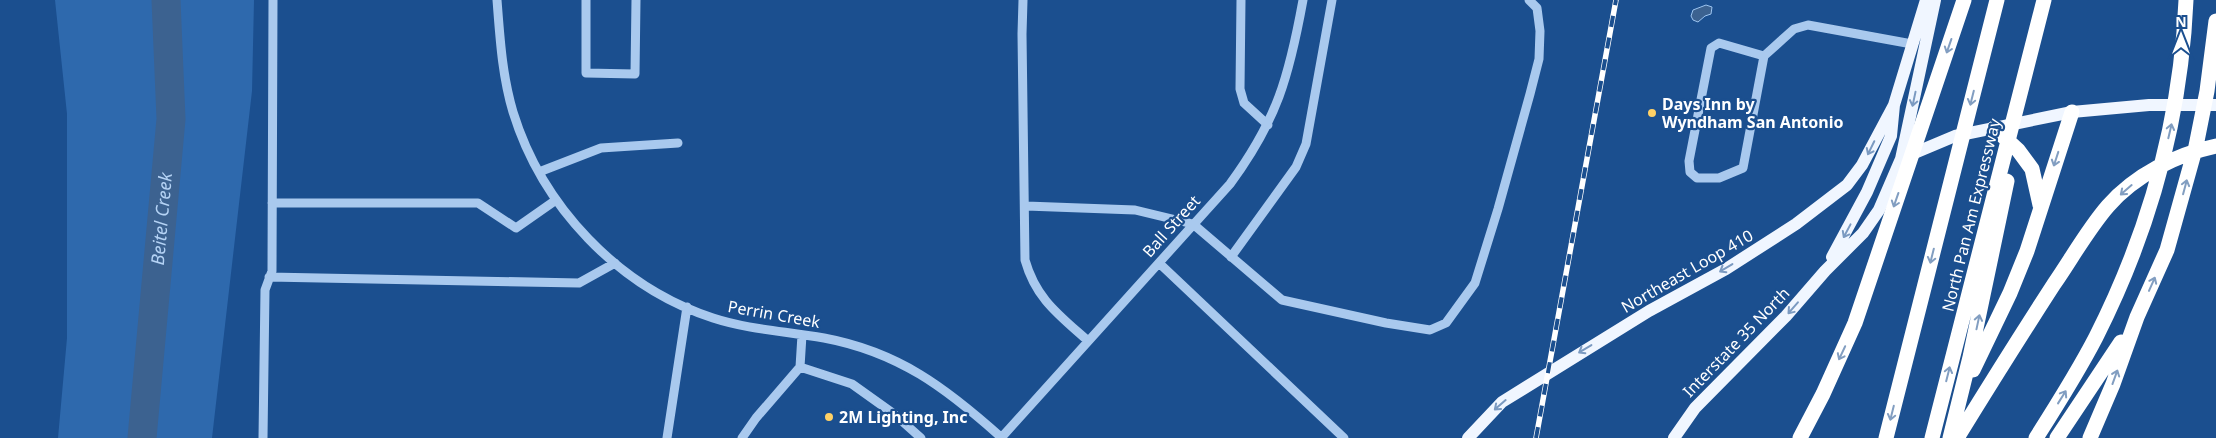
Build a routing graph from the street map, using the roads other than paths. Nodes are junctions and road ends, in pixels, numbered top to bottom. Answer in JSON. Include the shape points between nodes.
{"nodes":[{"id":1,"x":273,"y":0,"type":"edge"},
{"id":2,"x":497,"y":0,"type":"edge"},
{"id":3,"x":586,"y":0,"type":"edge"},
{"id":4,"x":636,"y":0,"type":"edge"},
{"id":5,"x":1023,"y":0,"type":"edge"},
{"id":6,"x":1241,"y":0,"type":"edge"},
{"id":7,"x":1302,"y":0,"type":"edge"},
{"id":8,"x":1332,"y":0,"type":"edge"},
{"id":9,"x":1529,"y":0,"type":"edge"},
{"id":10,"x":1926,"y":0,"type":"edge"},
{"id":11,"x":1935,"y":0,"type":"edge"},
{"id":12,"x":1964,"y":0,"type":"edge"},
{"id":13,"x":1997,"y":0,"type":"edge"},
{"id":14,"x":2045,"y":0,"type":"edge"},
{"id":15,"x":2186,"y":0,"type":"edge"},
{"id":16,"x":2216,"y":21,"type":"edge"},
{"id":17,"x":1912,"y":44,"type":"junction"},
{"id":18,"x":1764,"y":56,"type":"junction"},
{"id":19,"x":1894,"y":105,"type":"junction"},
{"id":20,"x":2216,"y":105,"type":"edge"},
{"id":21,"x":2072,"y":112,"type":"junction"},
{"id":22,"x":1268,"y":125,"type":"junction"},
{"id":23,"x":1994,"y":128,"type":"junction"},
{"id":24,"x":678,"y":143,"type":"dead end"},
{"id":25,"x":2216,"y":146,"type":"edge"},
{"id":26,"x":1901,"y":159,"type":"junction"},
{"id":27,"x":539,"y":172,"type":"junction"},
{"id":28,"x":556,"y":200,"type":"junction"},
{"id":29,"x":272,"y":203,"type":"junction"},
{"id":30,"x":1026,"y":206,"type":"junction"},
{"id":31,"x":2040,"y":207,"type":"junction"},
{"id":32,"x":1193,"y":224,"type":"junction"},
{"id":33,"x":1231,"y":257,"type":"junction"},
{"id":34,"x":615,"y":263,"type":"junction"},
{"id":35,"x":1158,"y":263,"type":"junction"},
{"id":36,"x":1825,"y":271,"type":"junction"},
{"id":37,"x":270,"y":277,"type":"junction"},
{"id":38,"x":687,"y":307,"type":"junction"},
{"id":39,"x":2137,"y":317,"type":"junction"},
{"id":40,"x":802,"y":336,"type":"junction"},
{"id":41,"x":1088,"y":341,"type":"junction"},
{"id":42,"x":800,"y":367,"type":"junction"},
{"id":43,"x":263,"y":438,"type":"edge"},
{"id":44,"x":667,"y":438,"type":"edge"},
{"id":45,"x":742,"y":438,"type":"edge"},
{"id":46,"x":921,"y":438,"type":"edge"},
{"id":47,"x":1002,"y":438,"type":"edge"},
{"id":48,"x":1344,"y":438,"type":"edge"},
{"id":49,"x":1468,"y":438,"type":"edge"},
{"id":50,"x":1674,"y":438,"type":"edge"},
{"id":51,"x":1800,"y":438,"type":"edge"},
{"id":52,"x":1886,"y":438,"type":"edge"},
{"id":53,"x":1925,"y":438,"type":"edge"},
{"id":54,"x":1932,"y":438,"type":"edge"},
{"id":55,"x":1950,"y":438,"type":"edge"},
{"id":56,"x":1957,"y":438,"type":"edge"},
{"id":57,"x":2036,"y":438,"type":"edge"},
{"id":58,"x":2057,"y":438,"type":"edge"},
{"id":59,"x":2090,"y":438,"type":"edge"}],
"edges":[{"from":1,"to":29,"type":"street"},
{"from":2,"to":27,"type":"street","name":"Perrin Creek","via":[[506,80],[522,135]]},
{"from":3,"to":4,"type":"street","via":[[586,73],[635,74]]},
{"from":5,"to":30,"type":"street"},
{"from":6,"to":22,"type":"street","via":[[1240,90],[1244,103]]},
{"from":7,"to":22,"type":"street","name":"Ball Street","via":[[1288,75]]},
{"from":8,"to":33,"type":"street","via":[[1306,144],[1296,167]]},
{"from":9,"to":33,"type":"street","via":[[1537,8],[1540,31],[1532,85],[1475,283],[1446,323],[1430,330],[1282,300]]},
{"from":10,"to":17,"type":"main road","name":"Interstate 35 North"},
{"from":11,"to":26,"type":"main road","name":"Interstate 35 North","one_way":true},
{"from":12,"to":51,"type":"highway","one_way":true,"via":[[1855,323]]},
{"from":13,"to":52,"type":"highway","name":"North Pan Am Expressway","one_way":true},
{"from":54,"to":14,"type":"highway","name":"North Pan Am Expressway","one_way":true},
{"from":55,"to":14,"type":"highway","one_way":true},
{"from":57,"to":15,"type":"highway","one_way":true,"via":[[2096,336],[2137,245],[2171,128],[2185,36]]},
{"from":39,"to":16,"type":"highway","one_way":true,"via":[[2167,250],[2196,146]]},
{"from":17,"to":18,"type":"street","via":[[1808,25],[1794,29]]},
{"from":17,"to":19,"type":"main road","name":"Interstate 35 North"},
{"from":18,"to":18,"type":"street","via":[[1743,168],[1718,178],[1697,178],[1690,172],[1689,161],[1711,48],[1720,43]]},
{"from":19,"to":36,"type":"main road","name":"Interstate 35 North","one_way":true,"via":[[1891,136],[1867,192]]},
{"from":19,"to":49,"type":"main road","name":"Northeast Loop 410","one_way":true,"via":[[1862,165],[1839,190],[1796,224],[1502,402]]},
{"from":20,"to":21,"type":"main road","via":[[2149,105]]},
{"from":21,"to":23,"type":"main road"},
{"from":21,"to":31,"type":"highway","one_way":true},
{"from":22,"to":32,"type":"street","name":"Ball Street","via":[[1230,184]]},
{"from":23,"to":26,"type":"main road","via":[[1955,136]]},
{"from":23,"to":31,"type":"highway","via":[[2018,150],[2032,169]]},
{"from":24,"to":27,"type":"street","via":[[601,148]]},
{"from":25,"to":56,"type":"highway","one_way":true,"via":[[2193,151],[2161,166],[2132,184],[2109,205],[2020,336]]},
{"from":26,"to":36,"type":"main road","name":"Interstate 35 North","via":[[1874,218]]},
{"from":27,"to":28,"type":"street","name":"Perrin Creek"},
{"from":28,"to":29,"type":"street","via":[[516,228],[478,203]]},
{"from":28,"to":34,"type":"street","name":"Perrin Creek"},
{"from":29,"to":37,"type":"street"},
{"from":30,"to":32,"type":"street","via":[[1135,210]]},
{"from":30,"to":41,"type":"street","via":[[1025,260],[1031,280],[1052,309]]},
{"from":31,"to":53,"type":"highway","via":[[2010,293],[1968,381]]},
{"from":32,"to":33,"type":"street"},
{"from":32,"to":35,"type":"street","name":"Ball Street"},
{"from":34,"to":37,"type":"street","via":[[579,283]]},
{"from":34,"to":38,"type":"street","name":"Perrin Creek","via":[[652,290]]},
{"from":35,"to":41,"type":"street","name":"Ball Street"},
{"from":35,"to":48,"type":"street"},
{"from":36,"to":50,"type":"main road","name":"Interstate 35 North","one_way":true,"via":[[1786,316],[1695,408]]},
{"from":37,"to":43,"type":"street","via":[[264,290]]},
{"from":38,"to":40,"type":"street","name":"Perrin Creek","via":[[743,327]]},
{"from":38,"to":44,"type":"street"},
{"from":39,"to":58,"type":"highway"},
{"from":59,"to":39,"type":"highway","one_way":true},
{"from":40,"to":42,"type":"street"},
{"from":40,"to":47,"type":"street","name":"Perrin Creek","via":[[854,345],[911,368],[963,403]]},
{"from":41,"to":47,"type":"street","name":"Ball Street"},
{"from":42,"to":45,"type":"street"},
{"from":42,"to":46,"type":"street","via":[[852,384]]}]}
